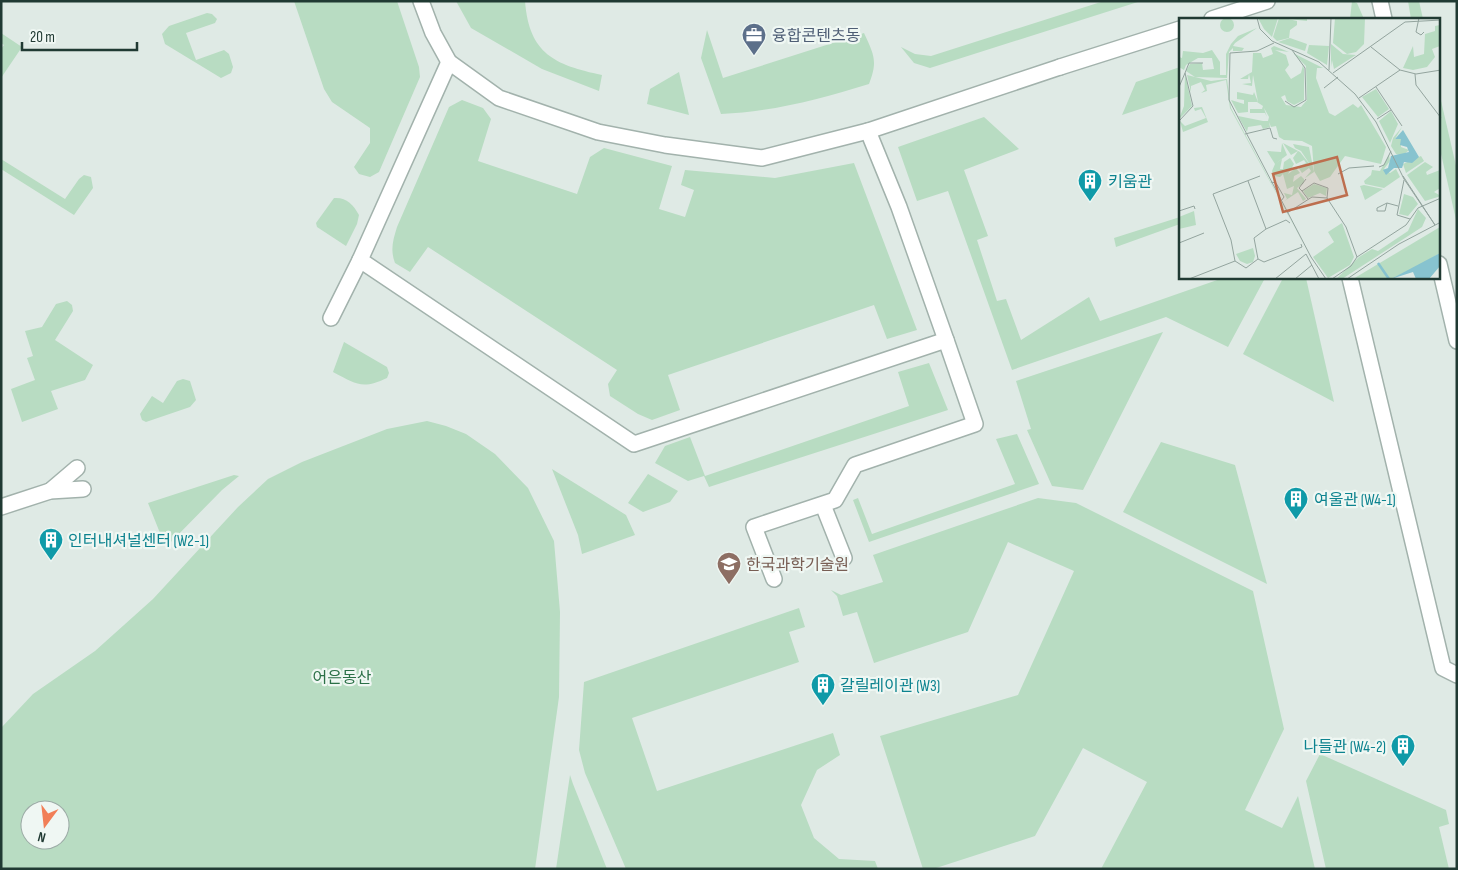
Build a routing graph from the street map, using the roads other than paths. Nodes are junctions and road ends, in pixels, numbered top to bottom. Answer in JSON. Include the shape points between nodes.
{"nodes":[{"id":1,"x":421,"y":1,"type":"edge"},
{"id":2,"x":1268,"y":1,"type":"edge"},
{"id":3,"x":1380,"y":1,"type":"edge"},
{"id":4,"x":1215,"y":18,"type":"edge"},
{"id":5,"x":1384,"y":18,"type":"edge"},
{"id":6,"x":1179,"y":29,"type":"edge"},
{"id":7,"x":449,"y":62,"type":"junction"},
{"id":8,"x":868,"y":131,"type":"junction"},
{"id":9,"x":360,"y":260,"type":"junction"},
{"id":10,"x":1440,"y":268,"type":"edge"},
{"id":11,"x":1350,"y":279,"type":"edge"},
{"id":12,"x":331,"y":318,"type":"dead end"},
{"id":13,"x":946,"y":340,"type":"junction"},
{"id":14,"x":1457,"y":341,"type":"edge"},
{"id":15,"x":77,"y":468,"type":"dead end"},
{"id":16,"x":83,"y":489,"type":"dead end"},
{"id":17,"x":50,"y":491,"type":"junction"},
{"id":18,"x":823,"y":505,"type":"junction"},
{"id":19,"x":1,"y":507,"type":"edge"},
{"id":20,"x":844,"y":558,"type":"dead end"},
{"id":21,"x":774,"y":579,"type":"dead end"},
{"id":22,"x":1457,"y":675,"type":"edge"}],
"edges":[{"from":1,"to":7,"type":"street"},
{"from":2,"to":4,"type":"street"},
{"from":3,"to":5,"type":"street"},
{"from":6,"to":8,"type":"street"},
{"from":7,"to":8,"type":"street","via":[[499,98],[598,132],[665,145],[762,158]]},
{"from":7,"to":9,"type":"street"},
{"from":8,"to":13,"type":"street"},
{"from":9,"to":12,"type":"street"},
{"from":9,"to":13,"type":"street","via":[[634,444]]},
{"from":10,"to":14,"type":"street"},
{"from":11,"to":22,"type":"street","via":[[1443,668]]},
{"from":13,"to":18,"type":"street","via":[[975,424],[855,465],[836,500]]},
{"from":15,"to":17,"type":"street"},
{"from":16,"to":17,"type":"street"},
{"from":17,"to":19,"type":"street"},
{"from":18,"to":20,"type":"street"},
{"from":18,"to":21,"type":"street","via":[[754,527]]}]}
